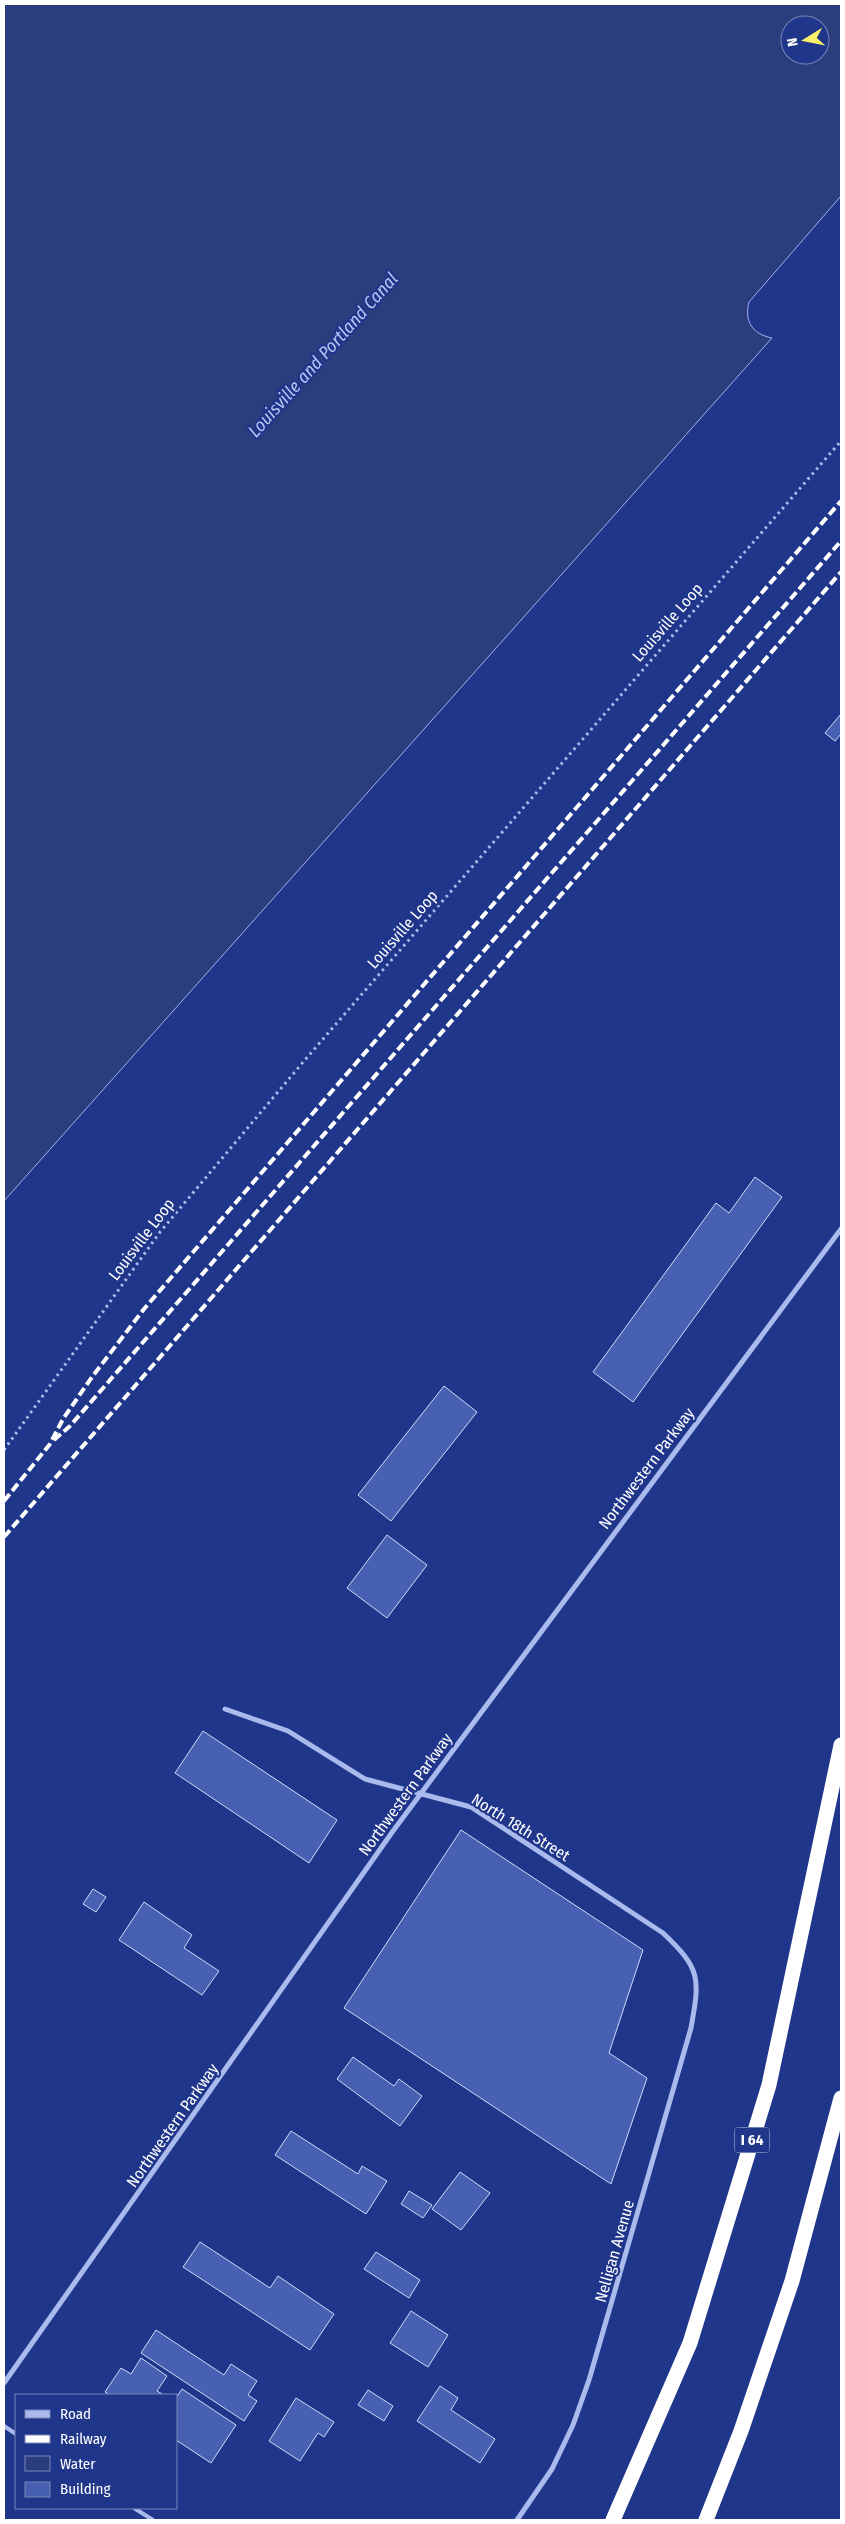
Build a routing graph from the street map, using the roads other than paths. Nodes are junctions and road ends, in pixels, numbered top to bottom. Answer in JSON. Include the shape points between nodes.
{"nodes":[{"id":1,"x":841,"y":1229,"type":"edge"},
{"id":2,"x":225,"y":1710,"type":"dead end"},
{"id":3,"x":841,"y":1745,"type":"edge"},
{"id":4,"x":420,"y":1794,"type":"junction"},
{"id":5,"x":695,"y":1974,"type":"joint"},
{"id":6,"x":841,"y":2098,"type":"edge"},
{"id":7,"x":4,"y":2384,"type":"edge"},
{"id":8,"x":4,"y":2426,"type":"edge"},
{"id":9,"x":15,"y":2433,"type":"edge"},
{"id":10,"x":136,"y":2509,"type":"edge"},
{"id":11,"x":154,"y":2520,"type":"edge"},
{"id":12,"x":517,"y":2520,"type":"edge"},
{"id":13,"x":613,"y":2520,"type":"edge"},
{"id":14,"x":706,"y":2520,"type":"edge"}],
"edges":[{"from":1,"to":4,"type":"street","name":"Northwestern Parkway"},
{"from":2,"to":4,"type":"street","name":"North 18th Street","via":[[288,1731],[364,1780]]},
{"from":3,"to":13,"type":"highway","number":"I 64","via":[[768,2085],[690,2343]]},
{"from":4,"to":5,"type":"street","name":"North 18th Street","via":[[471,1807],[664,1933],[686,1954]]},
{"from":4,"to":7,"type":"street","name":"Northwestern Parkway"},
{"from":5,"to":12,"type":"street","name":"Nelligan Avenue","via":[[696,1995],[690,2028],[589,2380],[573,2425],[552,2469]]},
{"from":6,"to":14,"type":"highway","via":[[792,2281],[741,2431]]},
{"from":8,"to":9,"type":"lane"},
{"from":10,"to":11,"type":"lane"}]}
